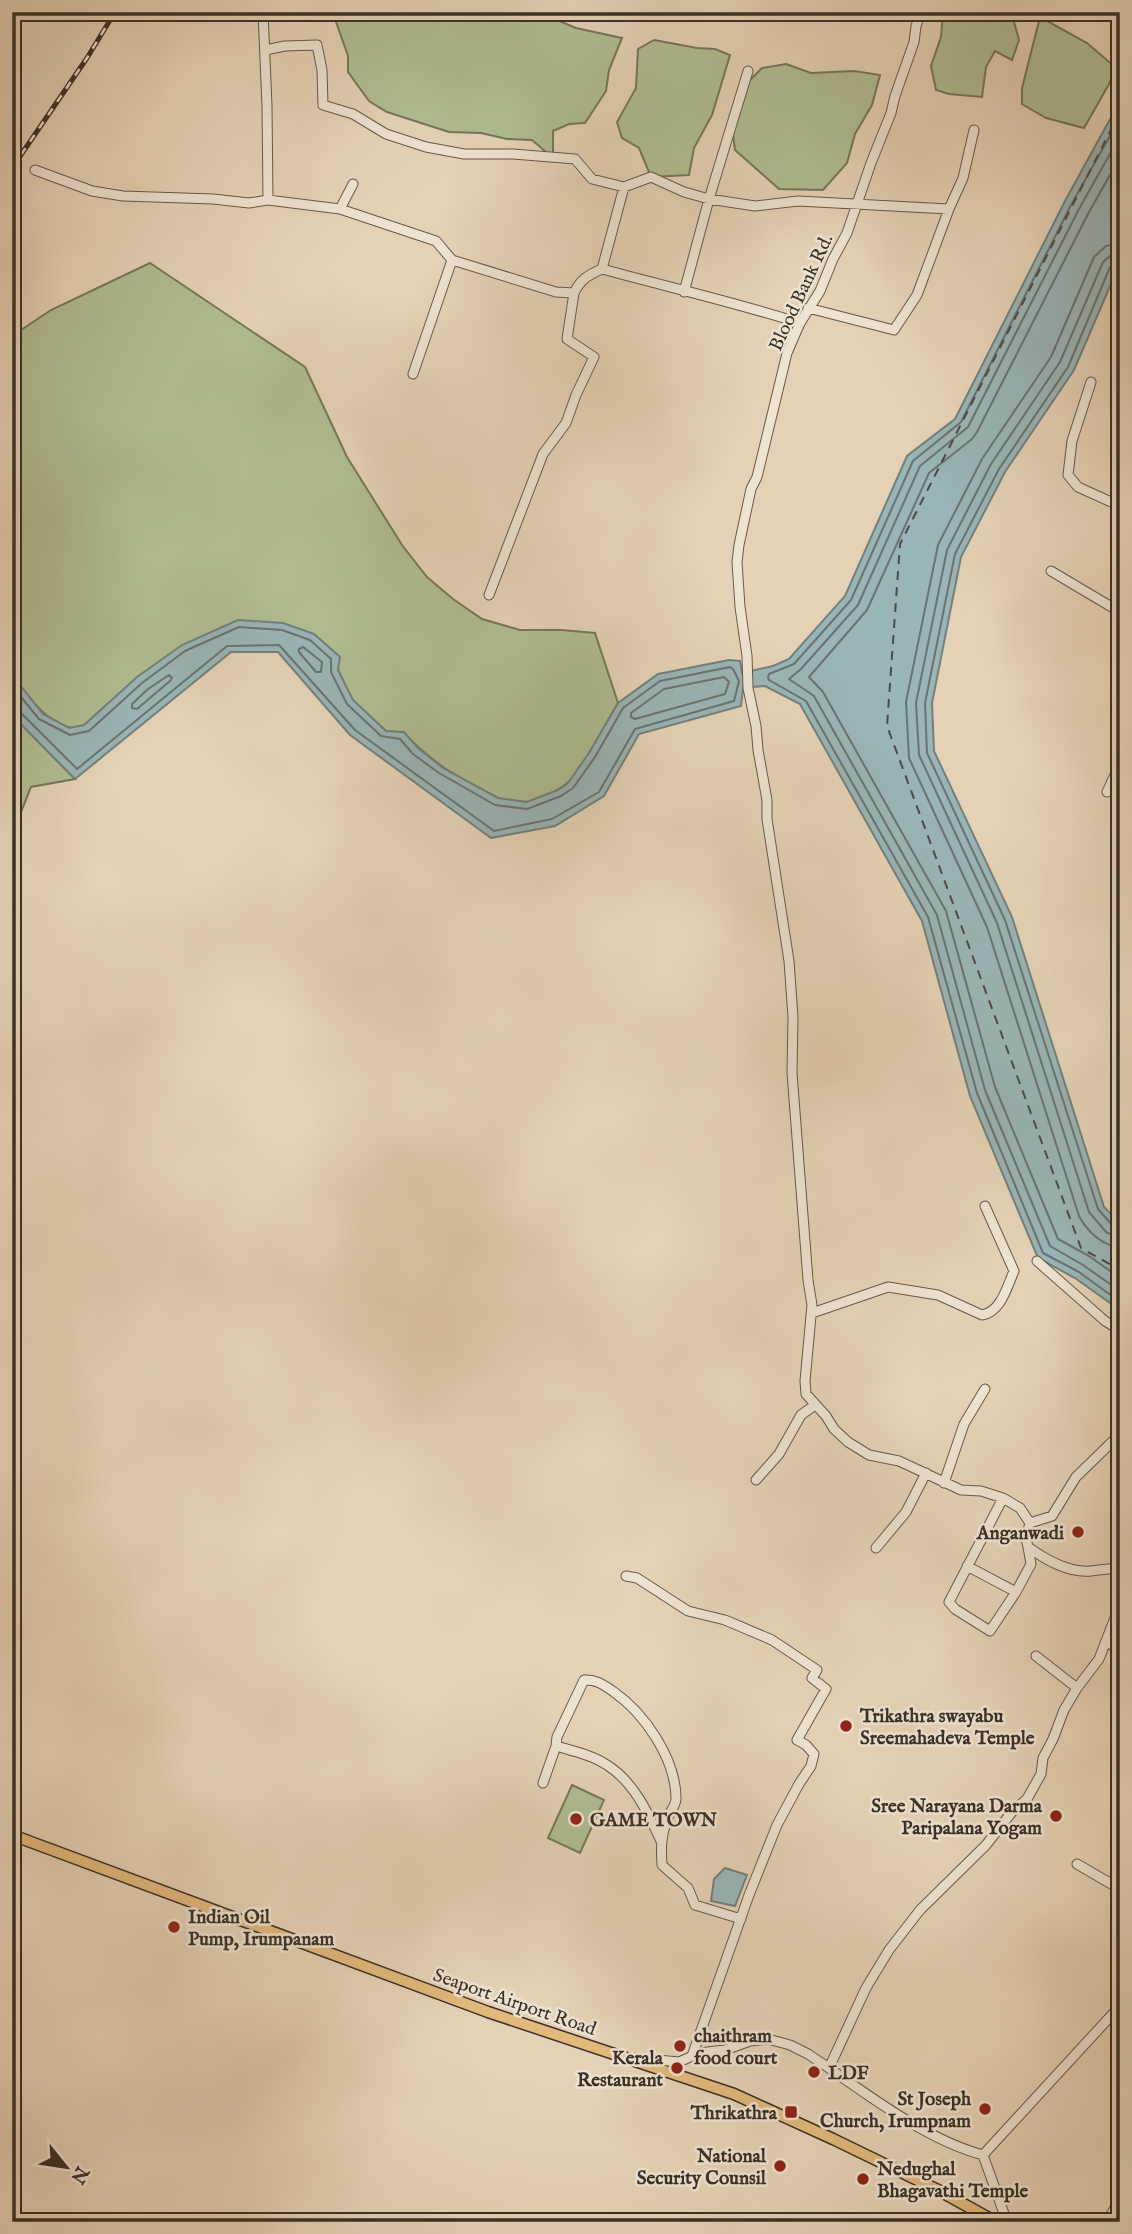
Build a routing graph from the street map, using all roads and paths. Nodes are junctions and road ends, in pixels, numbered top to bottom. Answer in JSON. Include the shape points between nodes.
{"nodes":[{"id":1,"x":263,"y":12,"type":"edge"},
{"id":2,"x":904,"y":12,"type":"edge"},
{"id":3,"x":1044,"y":12,"type":"edge"},
{"id":4,"x":920,"y":14,"type":"edge"},
{"id":5,"x":1061,"y":16,"type":"dead end"},
{"id":6,"x":265,"y":50,"type":"junction"},
{"id":7,"x":748,"y":71,"type":"dead end"},
{"id":8,"x":974,"y":130,"type":"dead end"},
{"id":9,"x":35,"y":170,"type":"dead end"},
{"id":10,"x":353,"y":184,"type":"dead end"},
{"id":11,"x":624,"y":187,"type":"junction"},
{"id":12,"x":709,"y":199,"type":"junction"},
{"id":13,"x":268,"y":200,"type":"junction"},
{"id":14,"x":858,"y":204,"type":"junction"},
{"id":15,"x":340,"y":209,"type":"junction"},
{"id":16,"x":949,"y":209,"type":"junction"},
{"id":17,"x":452,"y":260,"type":"junction"},
{"id":18,"x":601,"y":269,"type":"junction"},
{"id":19,"x":684,"y":292,"type":"junction"},
{"id":20,"x":574,"y":293,"type":"junction"},
{"id":21,"x":808,"y":308,"type":"junction"},
{"id":22,"x":800,"y":323,"type":"junction"},
{"id":23,"x":413,"y":374,"type":"dead end"},
{"id":24,"x":1091,"y":382,"type":"dead end"},
{"id":25,"x":1120,"y":506,"type":"edge"},
{"id":26,"x":1051,"y":571,"type":"dead end"},
{"id":27,"x":489,"y":595,"type":"dead end"},
{"id":28,"x":1120,"y":612,"type":"edge"},
{"id":29,"x":1120,"y":764,"type":"edge"},
{"id":30,"x":1107,"y":792,"type":"dead end"},
{"id":31,"x":985,"y":1206,"type":"dead end"},
{"id":32,"x":1037,"y":1261,"type":"dead end"},
{"id":33,"x":812,"y":1313,"type":"junction"},
{"id":34,"x":1120,"y":1330,"type":"edge"},
{"id":35,"x":985,"y":1388,"type":"dead end"},
{"id":36,"x":815,"y":1405,"type":"junction"},
{"id":37,"x":1120,"y":1432,"type":"edge"},
{"id":38,"x":926,"y":1473,"type":"junction"},
{"id":39,"x":756,"y":1480,"type":"dead end"},
{"id":40,"x":944,"y":1483,"type":"junction"},
{"id":41,"x":1003,"y":1498,"type":"junction"},
{"id":42,"x":1030,"y":1523,"type":"junction"},
{"id":43,"x":1028,"y":1547,"type":"junction"},
{"id":44,"x":876,"y":1548,"type":"dead end"},
{"id":45,"x":967,"y":1566,"type":"junction"},
{"id":46,"x":1120,"y":1569,"type":"edge"},
{"id":47,"x":626,"y":1576,"type":"dead end"},
{"id":48,"x":1016,"y":1592,"type":"junction"},
{"id":49,"x":1120,"y":1605,"type":"edge"},
{"id":50,"x":1106,"y":1642,"type":"junction"},
{"id":51,"x":1120,"y":1649,"type":"edge"},
{"id":52,"x":1036,"y":1656,"type":"dead end"},
{"id":53,"x":1077,"y":1688,"type":"junction"},
{"id":54,"x":556,"y":1746,"type":"junction"},
{"id":55,"x":542,"y":1783,"type":"dead end"},
{"id":56,"x":650,"y":1818,"type":"junction"},
{"id":57,"x":667,"y":1818,"type":"junction"},
{"id":58,"x":12,"y":1835,"type":"edge"},
{"id":59,"x":661,"y":1841,"type":"junction"},
{"id":60,"x":1077,"y":1864,"type":"dead end"},
{"id":61,"x":1120,"y":1889,"type":"edge"},
{"id":62,"x":741,"y":1919,"type":"junction"},
{"id":63,"x":1120,"y":2006,"type":"edge"},
{"id":64,"x":692,"y":2056,"type":"junction"},
{"id":65,"x":623,"y":2057,"type":"junction"},
{"id":66,"x":829,"y":2068,"type":"junction"},
{"id":67,"x":983,"y":2155,"type":"junction"},
{"id":68,"x":1120,"y":2199,"type":"edge"},
{"id":69,"x":996,"y":2222,"type":"edge"},
{"id":70,"x":1007,"y":2222,"type":"edge"},
{"id":71,"x":1107,"y":2222,"type":"edge"}],
"edges":[{"from":1,"to":6,"type":"street"},
{"from":2,"to":4,"type":"street"},
{"from":3,"to":5,"type":"street"},
{"from":4,"to":14,"type":"street","name":"Blood Bank Rd."},
{"from":6,"to":11,"type":"street","via":[[317,46],[323,105],[353,114],[386,134],[464,154],[575,159],[592,179]]},
{"from":6,"to":13,"type":"street"},
{"from":7,"to":12,"type":"street"},
{"from":8,"to":16,"type":"street","via":[[963,178]]},
{"from":9,"to":13,"type":"street","via":[[92,191],[123,196],[249,203]]},
{"from":10,"to":15,"type":"street"},
{"from":11,"to":12,"type":"street","via":[[651,177]]},
{"from":11,"to":18,"type":"street"},
{"from":12,"to":14,"type":"street","via":[[755,206],[798,201]]},
{"from":12,"to":19,"type":"street"},
{"from":13,"to":15,"type":"street"},
{"from":14,"to":16,"type":"street"},
{"from":14,"to":21,"type":"street","name":"Blood Bank Rd."},
{"from":15,"to":17,"type":"street","via":[[436,241]]},
{"from":16,"to":21,"type":"street","via":[[917,295],[894,330]]},
{"from":17,"to":20,"type":"street","via":[[556,292]]},
{"from":17,"to":23,"type":"street"},
{"from":18,"to":19,"type":"street"},
{"from":18,"to":20,"type":"street","via":[[585,277]]},
{"from":19,"to":22,"type":"street"},
{"from":20,"to":27,"type":"street","via":[[567,339],[594,357],[566,423],[543,454]]},
{"from":21,"to":22,"type":"street","name":"Blood Bank Rd."},
{"from":22,"to":33,"type":"street","name":"Blood Bank Rd.","via":[[787,353],[751,489],[737,562],[748,688],[789,961],[792,1073]]},
{"from":24,"to":25,"type":"street","via":[[1072,440],[1068,475],[1078,486]]},
{"from":26,"to":28,"type":"street"},
{"from":29,"to":30,"type":"street"},
{"from":31,"to":33,"type":"street","via":[[1014,1271],[989,1314],[938,1295],[888,1287]]},
{"from":32,"to":34,"type":"street"},
{"from":33,"to":36,"type":"street","name":"Blood Bank Rd.","via":[[805,1381],[806,1394]]},
{"from":35,"to":40,"type":"street","via":[[964,1424]]},
{"from":36,"to":38,"type":"street","via":[[834,1429],[869,1455]]},
{"from":36,"to":39,"type":"street","via":[[801,1415],[779,1454]]},
{"from":37,"to":42,"type":"street","via":[[1076,1478],[1052,1516]]},
{"from":38,"to":40,"type":"street"},
{"from":38,"to":44,"type":"street","via":[[906,1512]]},
{"from":40,"to":41,"type":"street"},
{"from":41,"to":42,"type":"street","via":[[1020,1508]]},
{"from":41,"to":45,"type":"street"},
{"from":42,"to":43,"type":"street"},
{"from":43,"to":46,"type":"street","via":[[1071,1569]]},
{"from":43,"to":48,"type":"street","via":[[1031,1564]]},
{"from":45,"to":48,"type":"street"},
{"from":45,"to":48,"type":"street","via":[[949,1602],[990,1631]]},
{"from":47,"to":62,"type":"street","via":[[637,1578],[688,1611],[725,1620],[772,1640],[817,1670],[812,1678],[826,1689],[797,1740],[814,1754],[811,1766],[777,1825]]},
{"from":49,"to":50,"type":"street"},
{"from":50,"to":51,"type":"street"},
{"from":50,"to":53,"type":"street"},
{"from":52,"to":53,"type":"street"},
{"from":53,"to":66,"type":"street","via":[[1027,1799],[920,1910],[889,1951],[866,1988]]},
{"from":54,"to":55,"type":"street"},
{"from":54,"to":56,"type":"street","via":[[608,1765],[629,1784]]},
{"from":54,"to":57,"type":"street","via":[[584,1680],[604,1685],[645,1720],[661,1749],[677,1800]]},
{"from":56,"to":57,"type":"street"},
{"from":56,"to":59,"type":"street"},
{"from":57,"to":59,"type":"street"},
{"from":58,"to":65,"type":"main road","name":"Seaport Airport Road","via":[[488,2012]]},
{"from":59,"to":62,"type":"street","via":[[662,1865],[688,1888],[695,1905]]},
{"from":60,"to":61,"type":"street"},
{"from":62,"to":64,"type":"street"},
{"from":63,"to":67,"type":"street"},
{"from":64,"to":65,"type":"street","via":[[680,2062]]},
{"from":64,"to":66,"type":"street","via":[[768,2039],[799,2049]]},
{"from":65,"to":69,"type":"main road","name":"Seaport Airport Road","via":[[764,2106]]},
{"from":66,"to":67,"type":"street","via":[[885,2107],[963,2150]]},
{"from":67,"to":70,"type":"street"},
{"from":68,"to":71,"type":"street"}]}
